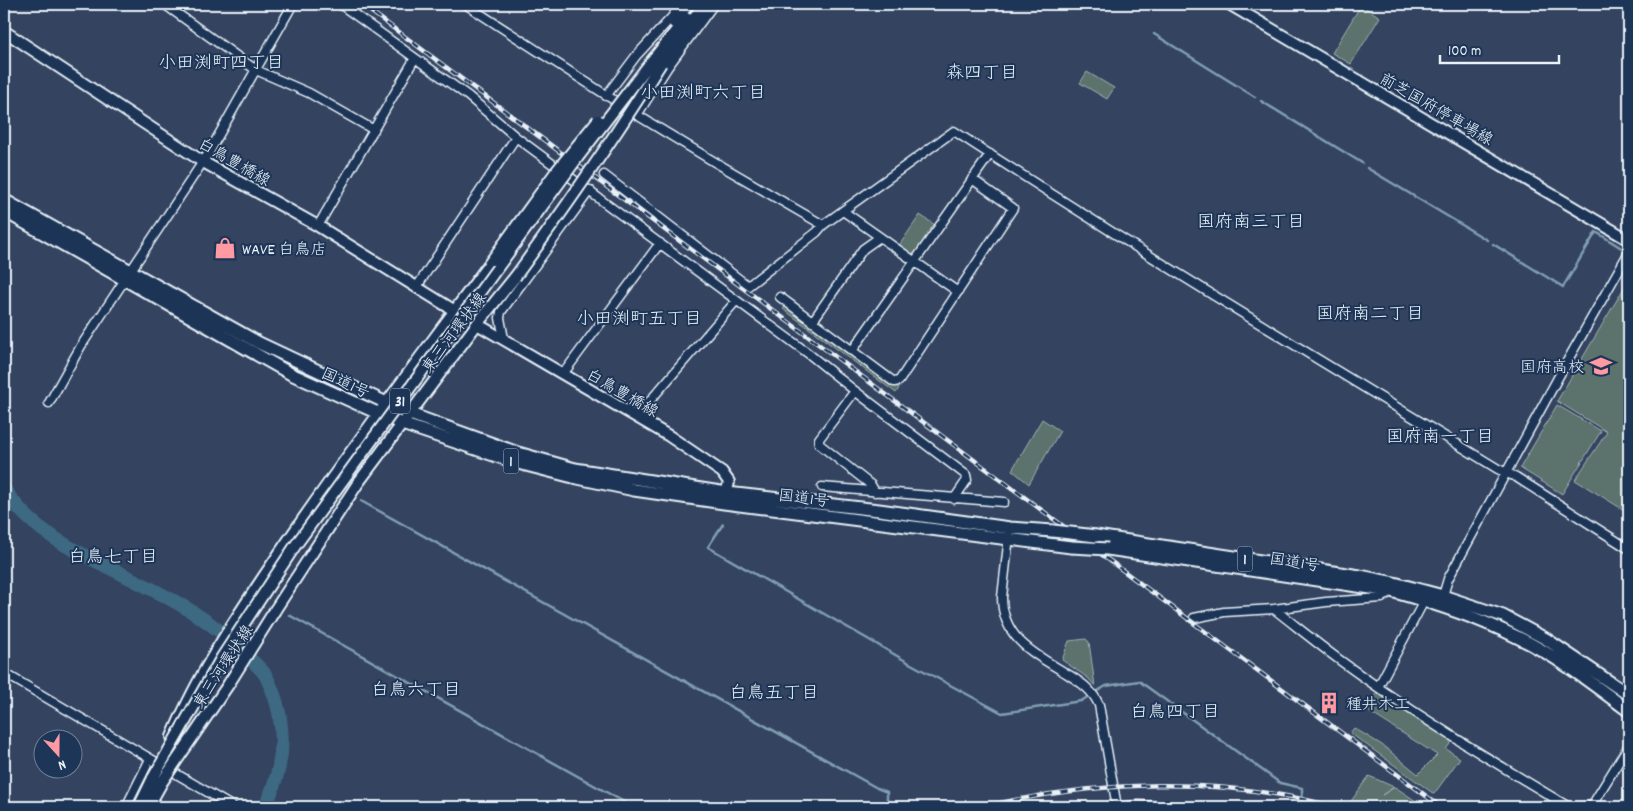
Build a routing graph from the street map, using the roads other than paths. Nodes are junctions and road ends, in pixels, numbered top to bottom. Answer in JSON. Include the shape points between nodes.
{"nodes":[{"id":1,"x":164,"y":4,"type":"edge"},
{"id":2,"x":293,"y":4,"type":"edge"},
{"id":3,"x":340,"y":4,"type":"edge"},
{"id":4,"x":465,"y":4,"type":"edge"},
{"id":5,"x":682,"y":4,"type":"edge"},
{"id":6,"x":688,"y":4,"type":"edge"},
{"id":7,"x":697,"y":4,"type":"edge"},
{"id":8,"x":704,"y":4,"type":"edge"},
{"id":9,"x":714,"y":4,"type":"edge"},
{"id":10,"x":1229,"y":4,"type":"edge"},
{"id":11,"x":4,"y":31,"type":"edge"},
{"id":12,"x":415,"y":58,"type":"junction"},
{"id":13,"x":655,"y":59,"type":"junction"},
{"id":14,"x":256,"y":70,"type":"junction"},
{"id":15,"x":606,"y":96,"type":"junction"},
{"id":16,"x":637,"y":115,"type":"junction"},
{"id":17,"x":374,"y":130,"type":"junction"},
{"id":18,"x":516,"y":136,"type":"junction"},
{"id":19,"x":990,"y":154,"type":"junction"},
{"id":20,"x":203,"y":162,"type":"junction"},
{"id":21,"x":604,"y":175,"type":"dead end"},
{"id":22,"x":972,"y":179,"type":"junction"},
{"id":23,"x":590,"y":190,"type":"junction"},
{"id":24,"x":4,"y":200,"type":"edge"},
{"id":25,"x":843,"y":211,"type":"junction"},
{"id":26,"x":4,"y":212,"type":"edge"},
{"id":27,"x":823,"y":225,"type":"junction"},
{"id":28,"x":318,"y":226,"type":"junction"},
{"id":29,"x":880,"y":237,"type":"junction"},
{"id":30,"x":1629,"y":240,"type":"edge"},
{"id":31,"x":660,"y":243,"type":"junction"},
{"id":32,"x":1629,"y":252,"type":"edge"},
{"id":33,"x":915,"y":261,"type":"junction"},
{"id":34,"x":127,"y":276,"type":"junction"},
{"id":35,"x":416,"y":288,"type":"junction"},
{"id":36,"x":958,"y":292,"type":"junction"},
{"id":37,"x":780,"y":298,"type":"dead end"},
{"id":38,"x":736,"y":301,"type":"junction"},
{"id":39,"x":455,"y":311,"type":"junction"},
{"id":40,"x":812,"y":322,"type":"junction"},
{"id":41,"x":477,"y":324,"type":"junction"},
{"id":42,"x":504,"y":339,"type":"junction"},
{"id":43,"x":852,"y":351,"type":"junction"},
{"id":44,"x":563,"y":374,"type":"junction"},
{"id":45,"x":855,"y":392,"type":"junction"},
{"id":46,"x":49,"y":403,"type":"dead end"},
{"id":47,"x":386,"y":404,"type":"junction"},
{"id":48,"x":379,"y":414,"type":"junction"},
{"id":49,"x":410,"y":414,"type":"junction"},
{"id":50,"x":636,"y":417,"type":"junction"},
{"id":51,"x":402,"y":424,"type":"junction"},
{"id":52,"x":1507,"y":473,"type":"junction"},
{"id":53,"x":822,"y":488,"type":"dead end"},
{"id":54,"x":875,"y":492,"type":"junction"},
{"id":55,"x":725,"y":498,"type":"junction"},
{"id":56,"x":954,"y":499,"type":"junction"},
{"id":57,"x":1004,"y":502,"type":"dead end"},
{"id":58,"x":1010,"y":528,"type":"junction"},
{"id":59,"x":1009,"y":540,"type":"junction"},
{"id":60,"x":1629,"y":548,"type":"edge"},
{"id":61,"x":1391,"y":591,"type":"junction"},
{"id":62,"x":1424,"y":601,"type":"junction"},
{"id":63,"x":1442,"y":601,"type":"junction"},
{"id":64,"x":1274,"y":609,"type":"junction"},
{"id":65,"x":1194,"y":618,"type":"dead end"},
{"id":66,"x":4,"y":673,"type":"edge"},
{"id":67,"x":1378,"y":687,"type":"junction"},
{"id":68,"x":1629,"y":695,"type":"edge"},
{"id":69,"x":1629,"y":711,"type":"edge"},
{"id":70,"x":1629,"y":745,"type":"edge"},
{"id":71,"x":165,"y":757,"type":"junction"},
{"id":72,"x":150,"y":759,"type":"junction"},
{"id":73,"x":158,"y":780,"type":"junction"},
{"id":74,"x":1156,"y":806,"type":"edge"},
{"id":75,"x":126,"y":807,"type":"edge"},
{"id":76,"x":139,"y":807,"type":"edge"},
{"id":77,"x":148,"y":807,"type":"edge"},
{"id":78,"x":233,"y":807,"type":"edge"},
{"id":79,"x":1117,"y":807,"type":"edge"},
{"id":80,"x":1181,"y":807,"type":"edge"},
{"id":81,"x":1569,"y":807,"type":"edge"},
{"id":82,"x":1591,"y":807,"type":"edge"}],
"edges":[{"from":1,"to":14,"type":"street"},
{"from":2,"to":14,"type":"street"},
{"from":3,"to":12,"type":"street"},
{"from":4,"to":15,"type":"street"},
{"from":5,"to":15,"type":"street"},
{"from":6,"to":13,"type":"main road","name":"東三河環状線","number":"31"},
{"from":7,"to":13,"type":"main road","name":"東三河環状線","number":"31"},
{"from":8,"to":13,"type":"main road","name":"東三河環状線","number":"31"},
{"from":9,"to":16,"type":"street","via":[[666,68]]},
{"from":10,"to":30,"type":"main road","name":"前芝国府停車場線"},
{"from":11,"to":20,"type":"main road","name":"白鳥豊橋線"},
{"from":12,"to":17,"type":"street"},
{"from":12,"to":18,"type":"street"},
{"from":13,"to":39,"type":"main road","name":"東三河環状線","number":"31","bridge":true,"via":[[556,173]]},
{"from":13,"to":41,"type":"main road","name":"東三河環状線","number":"31","bridge":true,"via":[[625,121],[578,191]]},
{"from":13,"to":71,"type":"main road","name":"東三河環状線","number":"31","bridge":true,"via":[[578,157],[295,546],[248,615]]},
{"from":14,"to":17,"type":"street","via":[[310,93]]},
{"from":14,"to":20,"type":"street"},
{"from":15,"to":16,"type":"street"},
{"from":16,"to":27,"type":"street"},
{"from":17,"to":28,"type":"street"},
{"from":18,"to":23,"type":"street"},
{"from":18,"to":35,"type":"street"},
{"from":19,"to":22,"type":"street"},
{"from":19,"to":25,"type":"street","via":[[954,131]]},
{"from":19,"to":52,"type":"street","via":[[1150,256]]},
{"from":20,"to":28,"type":"main road","name":"白鳥豊橋線"},
{"from":20,"to":34,"type":"street"},
{"from":21,"to":27,"type":"street","via":[[748,286]]},
{"from":22,"to":33,"type":"street"},
{"from":22,"to":36,"type":"street","via":[[1013,208]]},
{"from":23,"to":31,"type":"street"},
{"from":23,"to":42,"type":"street","via":[[501,312]]},
{"from":24,"to":34,"type":"highway","name":"国道1号","number":"1"},
{"from":25,"to":27,"type":"street"},
{"from":25,"to":29,"type":"street"},
{"from":26,"to":34,"type":"highway","name":"国道1号","number":"1"},
{"from":28,"to":35,"type":"main road","name":"白鳥豊橋線"},
{"from":29,"to":33,"type":"street"},
{"from":29,"to":40,"type":"street","via":[[862,248]]},
{"from":31,"to":38,"type":"street"},
{"from":31,"to":44,"type":"street"},
{"from":32,"to":52,"type":"street"},
{"from":33,"to":36,"type":"street"},
{"from":33,"to":43,"type":"street"},
{"from":34,"to":46,"type":"street"},
{"from":34,"to":47,"type":"highway","name":"国道1号","number":"1"},
{"from":34,"to":48,"type":"highway","name":"国道1号","number":"1","via":[[291,374]]},
{"from":35,"to":39,"type":"main road","name":"白鳥豊橋線"},
{"from":36,"to":43,"type":"street","via":[[899,381],[894,382]]},
{"from":37,"to":40,"type":"street"},
{"from":38,"to":45,"type":"street"},
{"from":38,"to":50,"type":"street"},
{"from":39,"to":47,"type":"main road","name":"東三河環状線","number":"31"},
{"from":40,"to":43,"type":"street"},
{"from":41,"to":42,"type":"main road","name":"白鳥豊橋線"},
{"from":41,"to":49,"type":"main road","name":"東三河環状線","number":"31"},
{"from":42,"to":44,"type":"main road","name":"白鳥豊橋線"},
{"from":44,"to":50,"type":"main road","name":"白鳥豊橋線"},
{"from":45,"to":54,"type":"street","via":[[819,444],[871,485]]},
{"from":45,"to":56,"type":"street","via":[[966,475],[967,480]]},
{"from":47,"to":48,"type":"main road","name":"東三河環状線","number":"31"},
{"from":47,"to":49,"type":"highway","name":"国道1号","number":"1"},
{"from":48,"to":51,"type":"highway","name":"国道1号","number":"1"},
{"from":48,"to":71,"type":"main road","name":"東三河環状線","number":"31","bridge":true,"via":[[251,596],[182,714]]},
{"from":49,"to":51,"type":"main road","name":"東三河環状線","number":"31"},
{"from":49,"to":55,"type":"highway","name":"国道1号","number":"1","via":[[518,453],[575,469]]},
{"from":50,"to":55,"type":"main road","name":"白鳥豊橋線","via":[[722,472],[729,482]]},
{"from":51,"to":55,"type":"highway","name":"国道1号","number":"1","via":[[514,462],[573,477],[634,490]]},
{"from":51,"to":73,"type":"main road","name":"東三河環状線","number":"31","bridge":true,"via":[[358,483],[228,685]]},
{"from":52,"to":60,"type":"street"},
{"from":52,"to":63,"type":"street","via":[[1448,579]]},
{"from":53,"to":54,"type":"street"},
{"from":54,"to":56,"type":"street"},
{"from":55,"to":58,"type":"highway","name":"国道1号","number":"1","via":[[879,510]]},
{"from":55,"to":59,"type":"highway","name":"国道1号","number":"1"},
{"from":56,"to":57,"type":"street"},
{"from":58,"to":59,"type":"street"},
{"from":58,"to":63,"type":"highway","name":"国道1号","number":"1","bridge":true,"via":[[1096,536],[1360,576],[1394,583]]},
{"from":59,"to":61,"type":"highway","name":"国道1号","number":"1","bridge":true,"via":[[1108,550]]},
{"from":59,"to":79,"type":"street","via":[[1002,597],[1006,622],[1027,648],[1078,681],[1096,697]]},
{"from":61,"to":62,"type":"highway","name":"国道1号","number":"1"},
{"from":61,"to":64,"type":"street","via":[[1382,598]]},
{"from":62,"to":63,"type":"highway","name":"国道1号","number":"1"},
{"from":62,"to":67,"type":"street"},
{"from":63,"to":68,"type":"highway","name":"国道1号","number":"1","via":[[1503,616],[1546,639]]},
{"from":63,"to":69,"type":"highway","name":"国道1号","number":"1","via":[[1554,658]]},
{"from":64,"to":65,"type":"street","via":[[1224,612]]},
{"from":64,"to":67,"type":"street"},
{"from":66,"to":72,"type":"street"},
{"from":67,"to":81,"type":"street"},
{"from":70,"to":82,"type":"street"},
{"from":71,"to":73,"type":"main road","name":"東三河環状線","number":"31","bridge":true},
{"from":72,"to":75,"type":"street"},
{"from":72,"to":78,"type":"street"},
{"from":73,"to":76,"type":"main road","name":"東三河環状線","number":"31"},
{"from":73,"to":77,"type":"main road","name":"東三河環状線","number":"31"},
{"from":74,"to":79,"type":"street"},
{"from":74,"to":80,"type":"street"}]}
